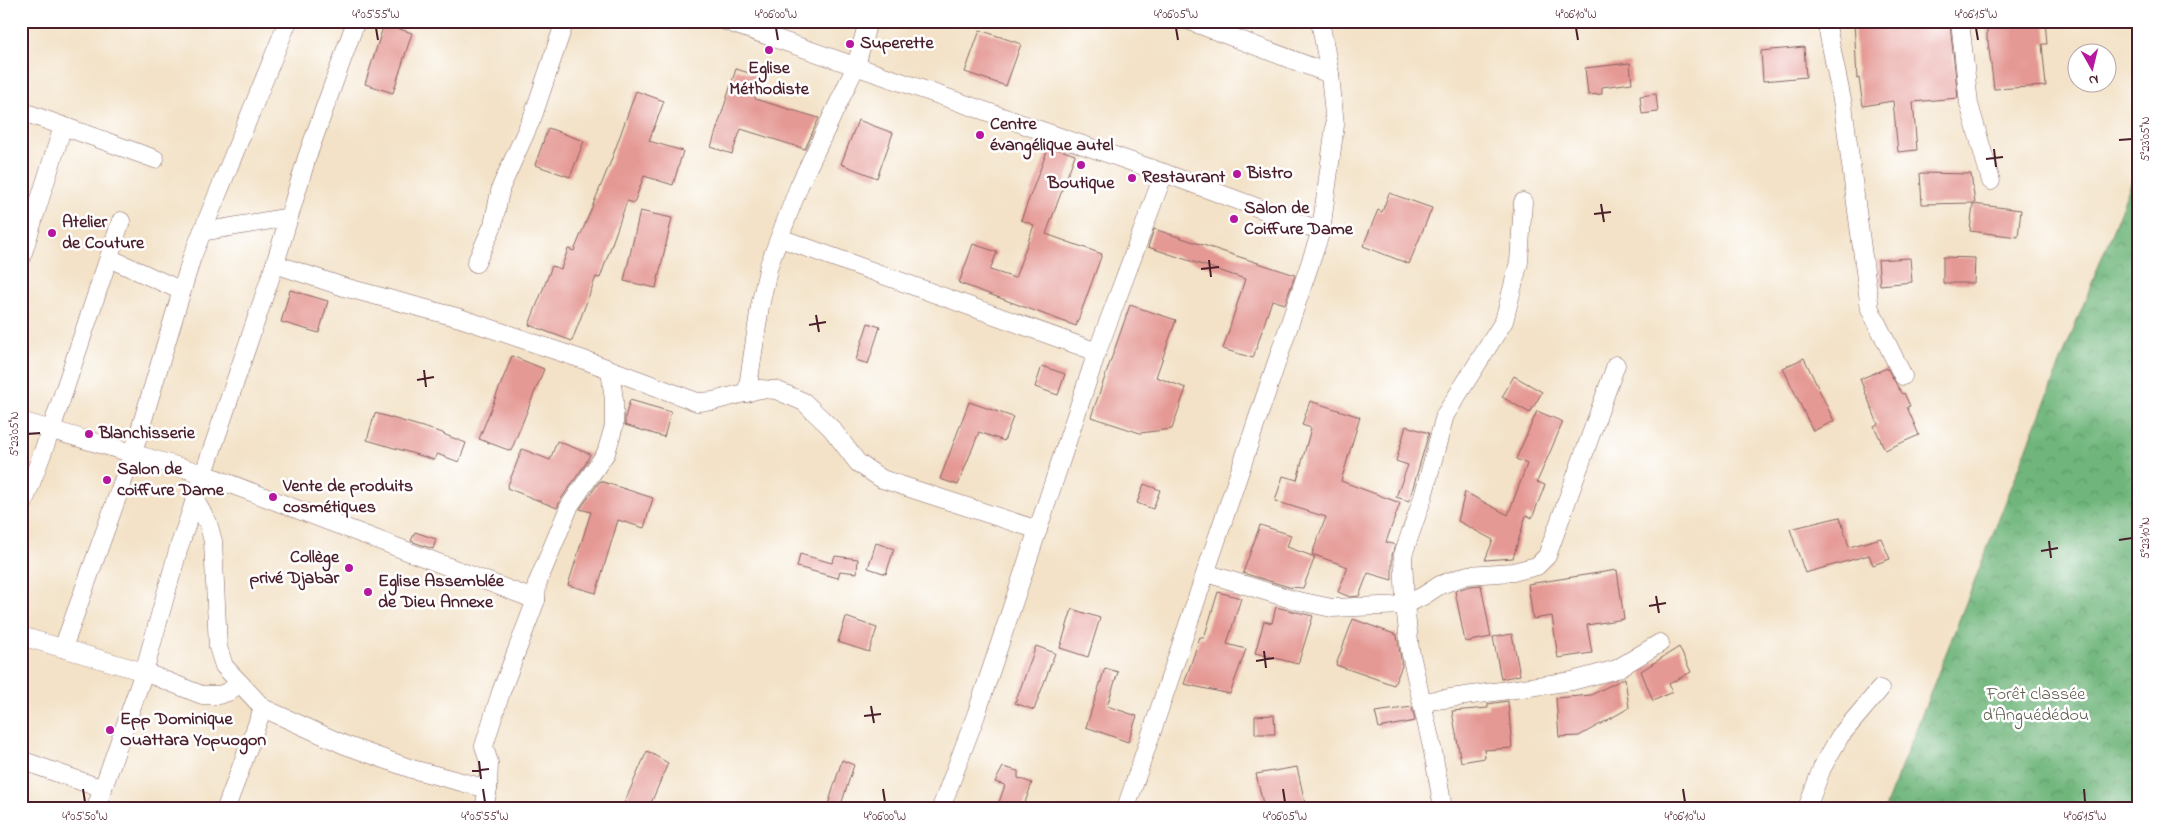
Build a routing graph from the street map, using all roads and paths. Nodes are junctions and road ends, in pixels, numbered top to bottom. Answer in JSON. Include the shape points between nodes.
{"nodes":[{"id":1,"x":288,"y":21,"type":"edge"},
{"id":2,"x":356,"y":21,"type":"edge"},
{"id":3,"x":565,"y":21,"type":"edge"},
{"id":4,"x":725,"y":21,"type":"edge"},
{"id":5,"x":868,"y":21,"type":"edge"},
{"id":6,"x":1190,"y":21,"type":"edge"},
{"id":7,"x":1320,"y":21,"type":"edge"},
{"id":8,"x":1826,"y":21,"type":"edge"},
{"id":9,"x":1960,"y":21,"type":"edge"},
{"id":10,"x":856,"y":66,"type":"junction"},
{"id":11,"x":1330,"y":74,"type":"junction"},
{"id":12,"x":21,"y":110,"type":"edge"},
{"id":13,"x":63,"y":126,"type":"junction"},
{"id":14,"x":155,"y":159,"type":"dead end"},
{"id":15,"x":1164,"y":173,"type":"junction"},
{"id":16,"x":1991,"y":181,"type":"dead end"},
{"id":17,"x":1523,"y":202,"type":"dead end"},
{"id":18,"x":289,"y":217,"type":"junction"},
{"id":19,"x":121,"y":221,"type":"dead end"},
{"id":20,"x":1321,"y":231,"type":"junction"},
{"id":21,"x":202,"y":232,"type":"junction"},
{"id":22,"x":780,"y":238,"type":"junction"},
{"id":23,"x":109,"y":258,"type":"junction"},
{"id":24,"x":21,"y":259,"type":"edge"},
{"id":25,"x":476,"y":263,"type":"dead end"},
{"id":26,"x":275,"y":264,"type":"junction"},
{"id":27,"x":182,"y":291,"type":"junction"},
{"id":28,"x":1097,"y":352,"type":"junction"},
{"id":29,"x":1616,"y":365,"type":"dead end"},
{"id":30,"x":610,"y":370,"type":"junction"},
{"id":31,"x":1903,"y":376,"type":"dead end"},
{"id":32,"x":747,"y":393,"type":"junction"},
{"id":33,"x":21,"y":421,"type":"edge"},
{"id":34,"x":51,"y":430,"type":"junction"},
{"id":35,"x":133,"y":453,"type":"junction"},
{"id":36,"x":204,"y":474,"type":"junction"},
{"id":37,"x":196,"y":502,"type":"junction"},
{"id":38,"x":21,"y":510,"type":"edge"},
{"id":39,"x":1038,"y":530,"type":"junction"},
{"id":40,"x":1206,"y":573,"type":"junction"},
{"id":41,"x":536,"y":600,"type":"junction"},
{"id":42,"x":1405,"y":605,"type":"junction"},
{"id":43,"x":21,"y":636,"type":"edge"},
{"id":44,"x":1660,"y":643,"type":"dead end"},
{"id":45,"x":63,"y":648,"type":"junction"},
{"id":46,"x":144,"y":672,"type":"junction"},
{"id":47,"x":240,"y":683,"type":"junction"},
{"id":48,"x":1880,"y":689,"type":"dead end"},
{"id":49,"x":1422,"y":702,"type":"junction"},
{"id":50,"x":263,"y":708,"type":"junction"},
{"id":51,"x":21,"y":760,"type":"edge"},
{"id":52,"x":103,"y":789,"type":"junction"},
{"id":53,"x":488,"y":789,"type":"junction"},
{"id":54,"x":96,"y":808,"type":"edge"},
{"id":55,"x":226,"y":808,"type":"edge"},
{"id":56,"x":484,"y":808,"type":"edge"},
{"id":57,"x":941,"y":808,"type":"edge"},
{"id":58,"x":1126,"y":808,"type":"edge"},
{"id":59,"x":1443,"y":808,"type":"edge"},
{"id":60,"x":1807,"y":808,"type":"edge"}],
"edges":[{"from":1,"to":21,"type":"street"},
{"from":2,"to":18,"type":"street","via":[[306,157]]},
{"from":3,"to":25,"type":"street","via":[[533,116],[501,187],[493,226]]},
{"from":4,"to":10,"type":"street"},
{"from":5,"to":10,"type":"street"},
{"from":6,"to":11,"type":"street"},
{"from":7,"to":11,"type":"street"},
{"from":8,"to":31,"type":"street","via":[[1843,105],[1870,309]]},
{"from":9,"to":16,"type":"street","via":[[1969,104]]},
{"from":10,"to":15,"type":"street"},
{"from":10,"to":22,"type":"street","via":[[799,186]]},
{"from":11,"to":20,"type":"street","via":[[1335,125]]},
{"from":12,"to":13,"type":"street"},
{"from":13,"to":14,"type":"street"},
{"from":13,"to":24,"type":"street"},
{"from":15,"to":20,"type":"street"},
{"from":15,"to":28,"type":"street"},
{"from":17,"to":42,"type":"street","via":[[1519,262],[1504,321],[1445,415],[1403,555]]},
{"from":18,"to":21,"type":"street"},
{"from":18,"to":26,"type":"street"},
{"from":19,"to":23,"type":"street"},
{"from":20,"to":40,"type":"street"},
{"from":21,"to":27,"type":"street"},
{"from":22,"to":28,"type":"street"},
{"from":22,"to":32,"type":"street","via":[[769,264]]},
{"from":23,"to":27,"type":"street"},
{"from":23,"to":34,"type":"street"},
{"from":26,"to":30,"type":"street","via":[[344,288],[460,318]]},
{"from":26,"to":36,"type":"street"},
{"from":27,"to":35,"type":"street"},
{"from":28,"to":39,"type":"street"},
{"from":29,"to":42,"type":"street","via":[[1547,556],[1537,566],[1514,572],[1468,575],[1440,585]]},
{"from":30,"to":32,"type":"street","via":[[697,402]]},
{"from":30,"to":41,"type":"street","via":[[614,426],[606,453],[570,505],[536,584]]},
{"from":32,"to":39,"type":"street","via":[[760,389],[776,390],[804,402],[832,429],[858,463],[882,479]]},
{"from":33,"to":34,"type":"street"},
{"from":34,"to":35,"type":"street"},
{"from":34,"to":38,"type":"street"},
{"from":35,"to":36,"type":"street"},
{"from":35,"to":45,"type":"street"},
{"from":36,"to":37,"type":"street"},
{"from":36,"to":41,"type":"street"},
{"from":37,"to":46,"type":"street","via":[[179,547]]},
{"from":37,"to":47,"type":"street","via":[[208,523],[213,541],[218,647],[224,666]]},
{"from":39,"to":57,"type":"street","via":[[976,716]]},
{"from":40,"to":42,"type":"street","via":[[1332,608]]},
{"from":40,"to":58,"type":"street"},
{"from":41,"to":53,"type":"street","via":[[484,746],[489,763]]},
{"from":42,"to":49,"type":"street","via":[[1410,650]]},
{"from":43,"to":45,"type":"street"},
{"from":44,"to":49,"type":"street","via":[[1617,669],[1572,682]]},
{"from":45,"to":46,"type":"street"},
{"from":46,"to":47,"type":"street","via":[[202,696],[228,692]]},
{"from":46,"to":52,"type":"street"},
{"from":47,"to":50,"type":"street"},
{"from":48,"to":60,"type":"street","via":[[1840,736],[1822,768]]},
{"from":49,"to":59,"type":"street"},
{"from":50,"to":53,"type":"street","via":[[345,745],[412,769]]},
{"from":50,"to":55,"type":"street"},
{"from":51,"to":52,"type":"street"},
{"from":52,"to":54,"type":"street"},
{"from":53,"to":56,"type":"street"}]}
